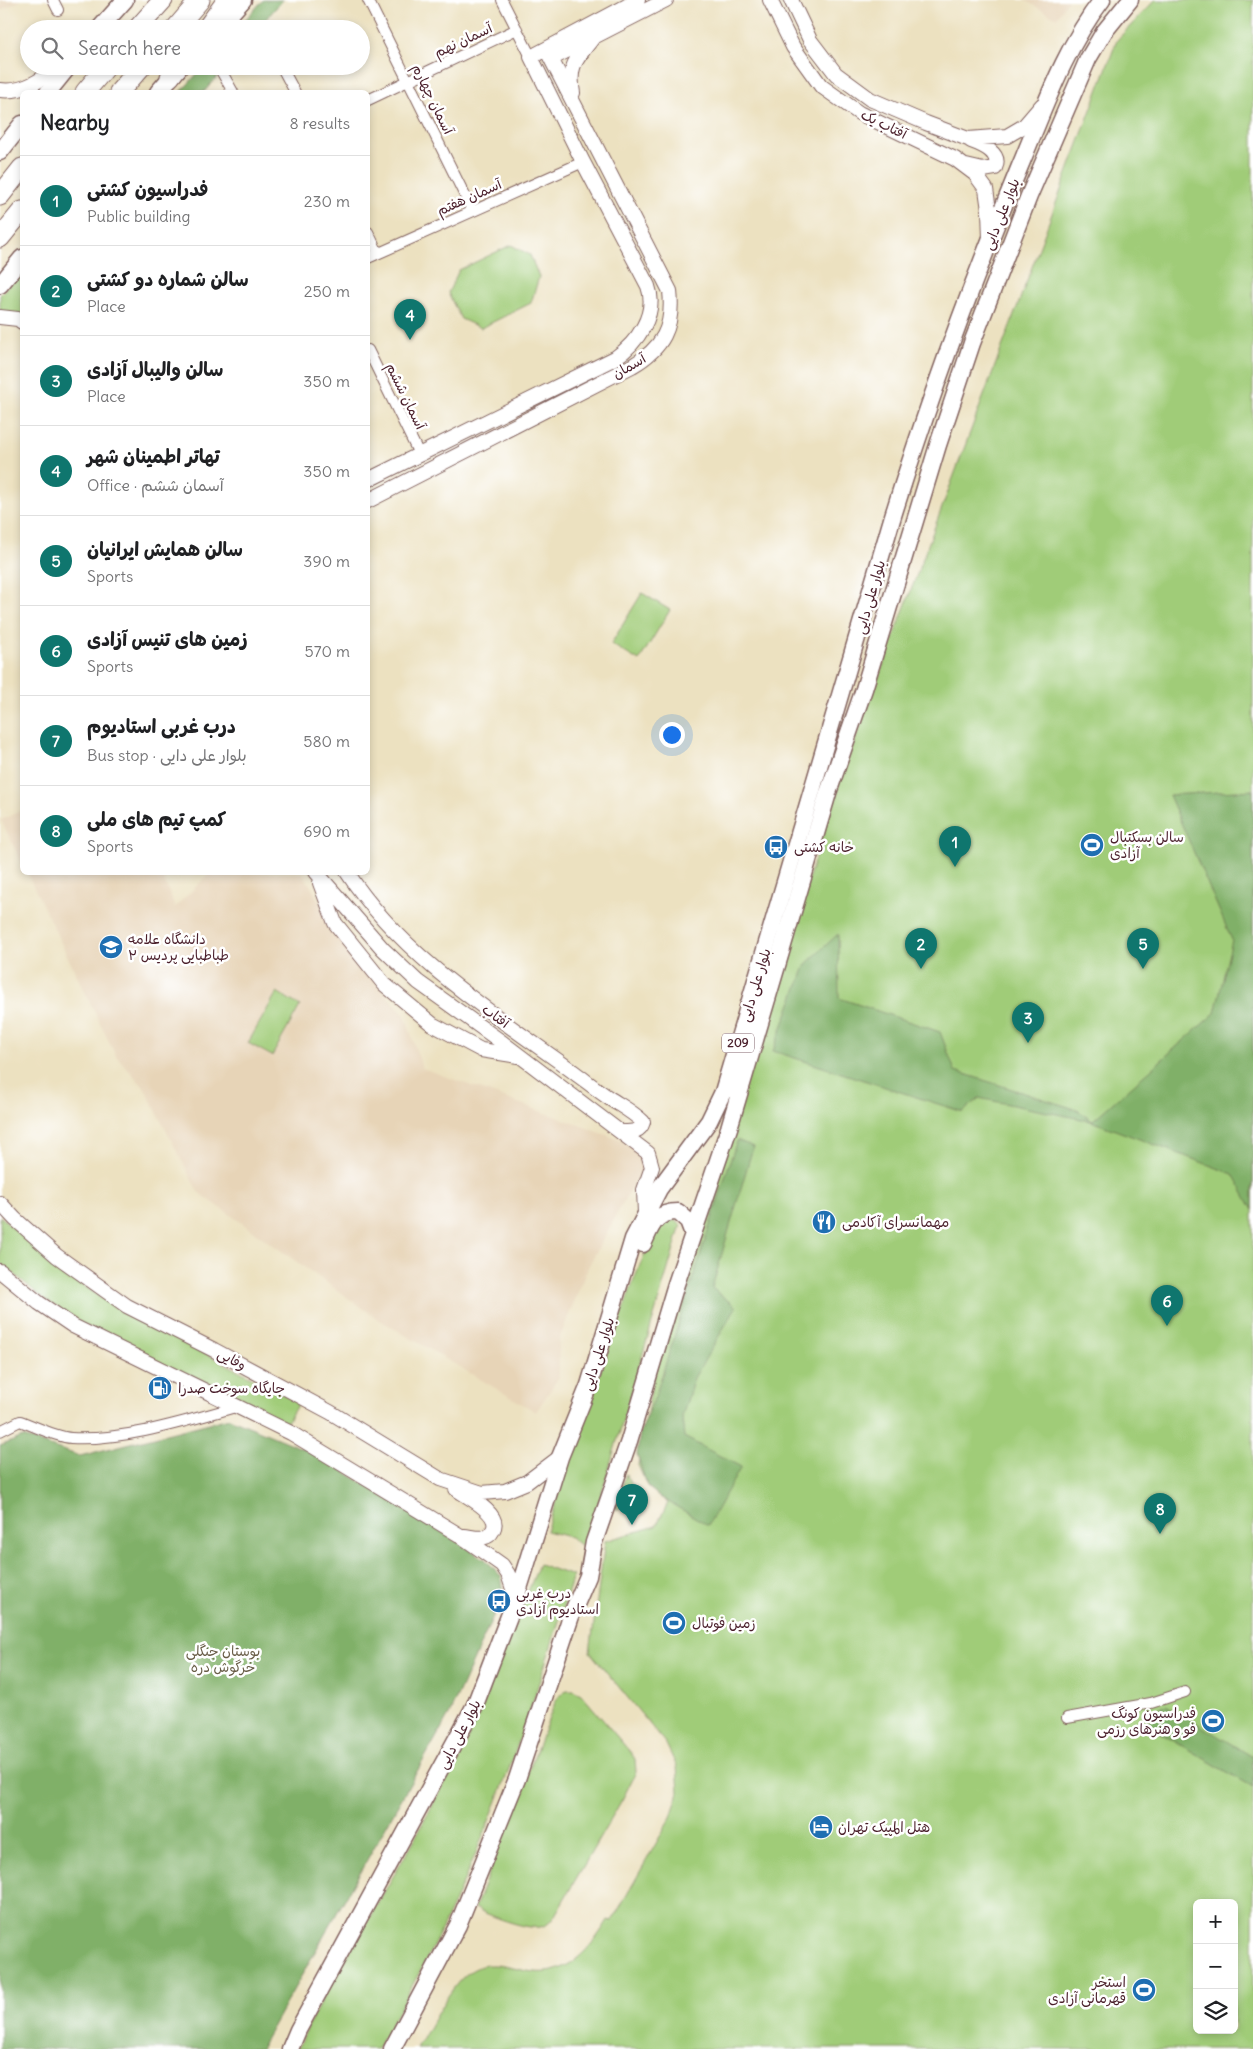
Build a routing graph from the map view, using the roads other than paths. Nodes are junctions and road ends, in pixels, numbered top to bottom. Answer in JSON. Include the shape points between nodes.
{"nodes":[{"id":1,"x":53,"y":0,"type":"edge"},
{"id":2,"x":125,"y":0,"type":"edge"},
{"id":3,"x":163,"y":0,"type":"edge"},
{"id":4,"x":200,"y":0,"type":"edge"},
{"id":5,"x":227,"y":0,"type":"edge"},
{"id":6,"x":243,"y":0,"type":"edge"},
{"id":7,"x":368,"y":0,"type":"edge"},
{"id":8,"x":502,"y":0,"type":"edge"},
{"id":9,"x":638,"y":0,"type":"edge"},
{"id":10,"x":666,"y":0,"type":"edge"},
{"id":11,"x":770,"y":0,"type":"edge"},
{"id":12,"x":791,"y":0,"type":"edge"},
{"id":13,"x":1102,"y":0,"type":"edge"},
{"id":14,"x":1130,"y":0,"type":"edge"},
{"id":15,"x":58,"y":10,"type":"dead end"},
{"id":16,"x":107,"y":20,"type":"edge"},
{"id":17,"x":146,"y":20,"type":"edge"},
{"id":18,"x":182,"y":20,"type":"edge"},
{"id":19,"x":213,"y":20,"type":"edge"},
{"id":20,"x":225,"y":20,"type":"edge"},
{"id":21,"x":517,"y":29,"type":"junction"},
{"id":22,"x":594,"y":36,"type":"junction"},
{"id":23,"x":549,"y":54,"type":"junction"},
{"id":24,"x":531,"y":57,"type":"junction"},
{"id":25,"x":47,"y":75,"type":"edge"},
{"id":26,"x":61,"y":75,"type":"edge"},
{"id":27,"x":99,"y":75,"type":"edge"},
{"id":28,"x":134,"y":75,"type":"edge"},
{"id":29,"x":172,"y":75,"type":"edge"},
{"id":30,"x":223,"y":75,"type":"edge"},
{"id":31,"x":286,"y":75,"type":"edge"},
{"id":32,"x":409,"y":81,"type":"junction"},
{"id":33,"x":0,"y":90,"type":"edge"},
{"id":34,"x":50,"y":90,"type":"edge"},
{"id":35,"x":87,"y":90,"type":"edge"},
{"id":36,"x":122,"y":90,"type":"edge"},
{"id":37,"x":160,"y":90,"type":"edge"},
{"id":38,"x":232,"y":90,"type":"edge"},
{"id":39,"x":294,"y":90,"type":"edge"},
{"id":40,"x":1049,"y":98,"type":"junction"},
{"id":41,"x":370,"y":99,"type":"edge"},
{"id":42,"x":575,"y":106,"type":"junction"},
{"id":43,"x":20,"y":127,"type":"edge"},
{"id":44,"x":968,"y":139,"type":"junction"},
{"id":45,"x":0,"y":152,"type":"edge"},
{"id":46,"x":582,"y":162,"type":"junction"},
{"id":47,"x":964,"y":165,"type":"junction"},
{"id":48,"x":20,"y":171,"type":"edge"},
{"id":49,"x":0,"y":196,"type":"edge"},
{"id":50,"x":472,"y":210,"type":"junction"},
{"id":51,"x":20,"y":213,"type":"edge"},
{"id":52,"x":370,"y":236,"type":"edge"},
{"id":53,"x":0,"y":238,"type":"edge"},
{"id":54,"x":990,"y":241,"type":"junction"},
{"id":55,"x":378,"y":253,"type":"junction"},
{"id":56,"x":370,"y":257,"type":"edge"},
{"id":57,"x":20,"y":260,"type":"edge"},
{"id":58,"x":0,"y":285,"type":"edge"},
{"id":59,"x":0,"y":316,"type":"edge"},
{"id":60,"x":20,"y":320,"type":"edge"},
{"id":61,"x":370,"y":354,"type":"edge"},
{"id":62,"x":419,"y":454,"type":"junction"},
{"id":63,"x":370,"y":479,"type":"edge"},
{"id":64,"x":370,"y":500,"type":"edge"},
{"id":65,"x":317,"y":875,"type":"edge"},
{"id":66,"x":318,"y":875,"type":"edge"},
{"id":67,"x":349,"y":875,"type":"edge"},
{"id":68,"x":522,"y":1056,"type":"junction"},
{"id":69,"x":623,"y":1132,"type":"junction"},
{"id":70,"x":0,"y":1203,"type":"edge"},
{"id":71,"x":645,"y":1213,"type":"junction"},
{"id":72,"x":693,"y":1234,"type":"junction"},
{"id":73,"x":0,"y":1271,"type":"edge"},
{"id":74,"x":610,"y":1314,"type":"junction"},
{"id":75,"x":236,"y":1407,"type":"junction"},
{"id":76,"x":0,"y":1431,"type":"edge"},
{"id":77,"x":560,"y":1457,"type":"junction"},
{"id":78,"x":440,"y":1479,"type":"junction"},
{"id":79,"x":461,"y":1536,"type":"junction"},
{"id":80,"x":516,"y":1598,"type":"junction"},
{"id":81,"x":1185,"y":1692,"type":"dead end"},
{"id":82,"x":1067,"y":1718,"type":"dead end"},
{"id":83,"x":290,"y":2049,"type":"edge"},
{"id":84,"x":392,"y":2049,"type":"edge"}],
"edges":[{"from":1,"to":15,"type":"street"},
{"from":2,"to":16,"type":"main road"},
{"from":3,"to":17,"type":"highway"},
{"from":4,"to":18,"type":"highway"},
{"from":5,"to":19,"type":"highway"},
{"from":6,"to":20,"type":"main road"},
{"from":7,"to":32,"type":"street","name":"آسمان چهارم"},
{"from":8,"to":21,"type":"street"},
{"from":9,"to":23,"type":"street"},
{"from":10,"to":22,"type":"street"},
{"from":11,"to":47,"type":"street","name":"آفتاب یک","via":[[793,47],[821,86],[859,113]]},
{"from":12,"to":44,"type":"street","name":"آفتاب یک","via":[[810,40],[836,74],[870,99]]},
{"from":13,"to":40,"type":"main road","name":"بلوار علی دایی","number":"209","via":[[1069,50]]},
{"from":14,"to":72,"type":"main road","name":"بلوار علی دایی","number":"209","via":[[1104,32],[1088,59],[1029,196],[972,343],[864,689],[828,793],[729,1128]]},
{"from":21,"to":24,"type":"street"},
{"from":21,"to":32,"type":"street","name":"آسمان نهم"},
{"from":22,"to":23,"type":"street"},
{"from":22,"to":42,"type":"street","via":[[572,67],[570,80]]},
{"from":23,"to":24,"type":"street"},
{"from":23,"to":42,"type":"street","name":"آسمان"},
{"from":24,"to":46,"type":"street","name":"آسمان"},
{"from":25,"to":33,"type":"street","via":[[29,86]]},
{"from":26,"to":34,"type":"main road"},
{"from":27,"to":35,"type":"highway"},
{"from":28,"to":36,"type":"highway"},
{"from":29,"to":37,"type":"main road"},
{"from":30,"to":38,"type":"street"},
{"from":31,"to":39,"type":"street"},
{"from":32,"to":41,"type":"street","name":"آسمان نهم"},
{"from":32,"to":50,"type":"street","name":"آسمان چهارم"},
{"from":40,"to":44,"type":"street","name":"آفتاب یک","via":[[1024,126],[1007,136]]},
{"from":40,"to":54,"type":"main road","name":"بلوار علی دایی","number":"209"},
{"from":42,"to":64,"type":"street","name":"آسمان","via":[[670,291],[671,315],[663,341],[632,366]]},
{"from":43,"to":45,"type":"main road"},
{"from":44,"to":47,"type":"street","via":[[991,151],[997,158],[997,164],[995,168],[983,170]]},
{"from":46,"to":50,"type":"street","name":"آسمان هفتم"},
{"from":46,"to":62,"type":"street","name":"آسمان","via":[[651,296],[649,312],[639,336],[616,358]]},
{"from":47,"to":54,"type":"street","name":"آفتاب یک","via":[[986,190]]},
{"from":48,"to":49,"type":"highway"},
{"from":50,"to":55,"type":"street","name":"آسمان هفتم"},
{"from":51,"to":53,"type":"highway"},
{"from":52,"to":55,"type":"street"},
{"from":54,"to":71,"type":"main road","name":"بلوار علی دایی","number":"209","via":[[914,448],[723,1092],[709,1121]]},
{"from":55,"to":56,"type":"street","name":"آسمان هفتم"},
{"from":57,"to":58,"type":"main road"},
{"from":59,"to":60,"type":"street"},
{"from":61,"to":62,"type":"street","name":"آسمان ششم"},
{"from":62,"to":63,"type":"street","name":"آسمان"},
{"from":65,"to":68,"type":"street","via":[[335,923],[384,984],[432,1024],[481,1050]]},
{"from":66,"to":68,"type":"street","name":"آفتاب","via":[[383,949],[418,982]]},
{"from":67,"to":69,"type":"street","name":"آفتاب","via":[[378,911],[436,970],[643,1122],[641,1128],[634,1132]]},
{"from":68,"to":69,"type":"street","name":"آفتاب"},
{"from":69,"to":71,"type":"street","name":"آفتاب","via":[[648,1152],[652,1167],[644,1190]]},
{"from":70,"to":78,"type":"street","name":"وفایی","via":[[57,1256],[127,1306],[330,1412]]},
{"from":71,"to":74,"type":"main road","name":"بلوار علی دایی","number":"209","via":[[633,1239]]},
{"from":72,"to":74,"type":"main road","via":[[688,1221],[678,1212],[666,1212],[658,1217]]},
{"from":72,"to":84,"type":"main road","name":"بلوار علی دایی","number":"209","via":[[597,1533],[588,1576],[571,1616],[517,1779],[458,1925]]},
{"from":73,"to":75,"type":"street","via":[[73,1326]]},
{"from":74,"to":77,"type":"main road","name":"بلوار علی دایی","number":"209","via":[[589,1385]]},
{"from":75,"to":76,"type":"street","via":[[175,1424],[113,1435],[70,1438],[20,1421]]},
{"from":75,"to":79,"type":"street","via":[[307,1442]]},
{"from":77,"to":78,"type":"street","name":"وفایی","via":[[527,1482],[505,1491],[482,1493]]},
{"from":77,"to":80,"type":"main road","name":"بلوار علی دایی","number":"209"},
{"from":78,"to":79,"type":"street","via":[[486,1509],[494,1518],[492,1534],[485,1538]]},
{"from":79,"to":80,"type":"street","via":[[502,1566]]},
{"from":80,"to":83,"type":"main road","name":"بلوار علی دایی","number":"209","via":[[476,1705]]},
{"from":81,"to":82,"type":"street","via":[[1151,1703]]}]}
